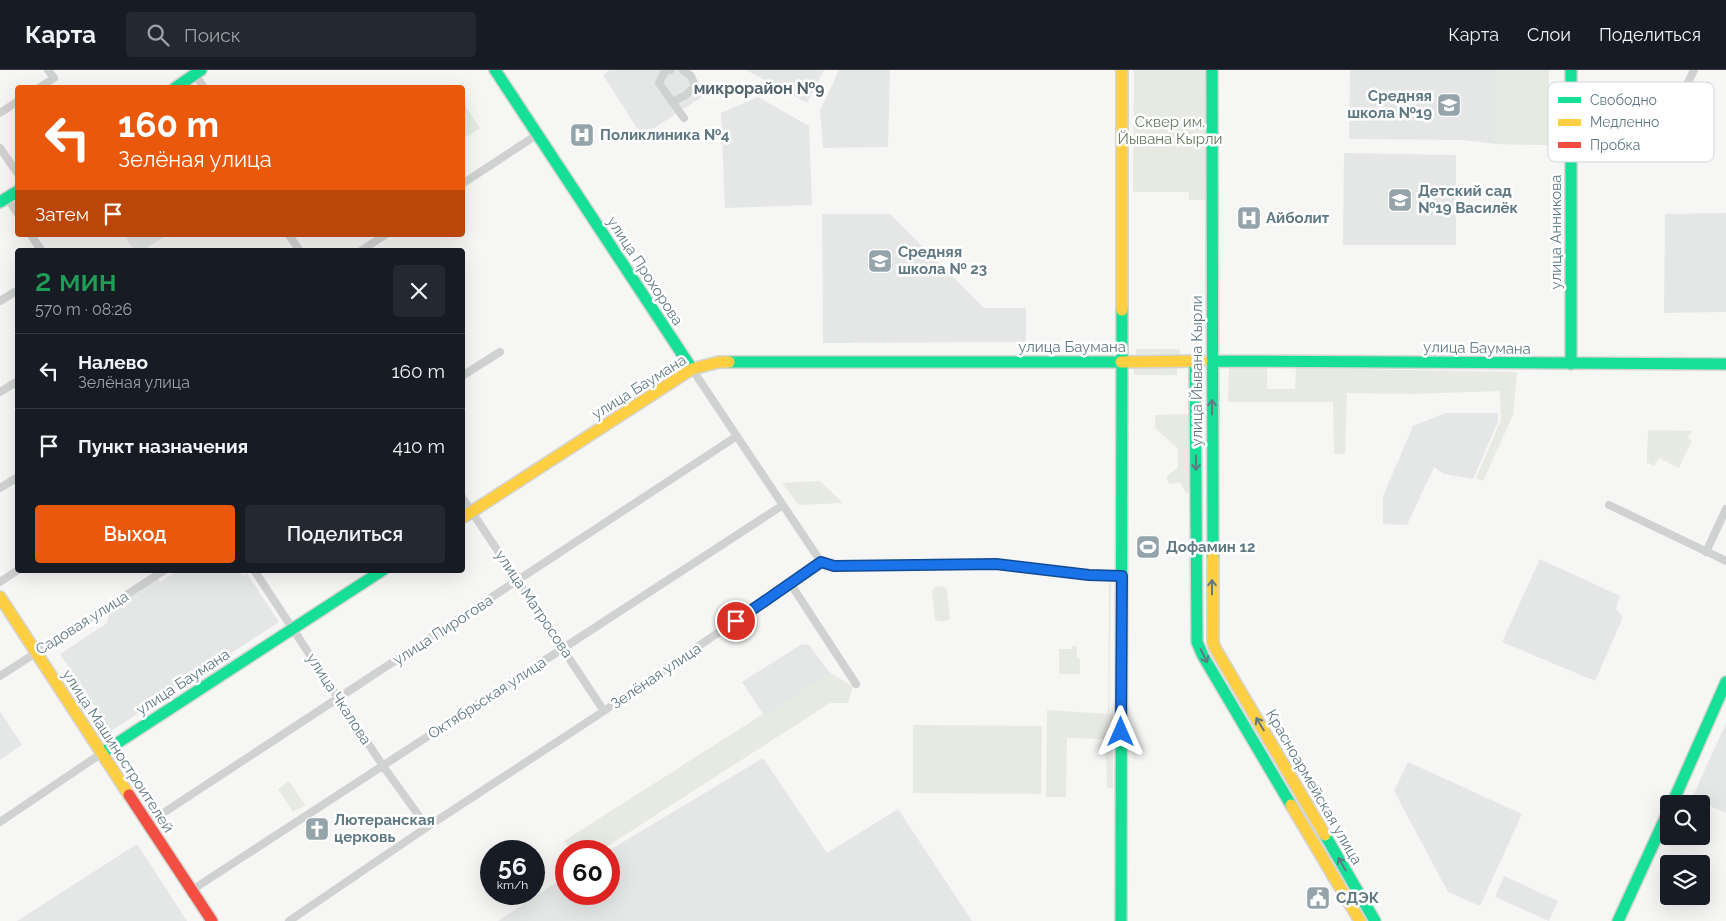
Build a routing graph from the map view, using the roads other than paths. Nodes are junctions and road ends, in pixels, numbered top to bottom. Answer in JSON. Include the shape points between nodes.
{"nodes":[{"id":1,"x":48,"y":70,"type":"edge"},
{"id":2,"x":495,"y":70,"type":"edge"},
{"id":3,"x":670,"y":70,"type":"edge"},
{"id":4,"x":683,"y":70,"type":"edge"},
{"id":5,"x":1122,"y":70,"type":"edge"},
{"id":6,"x":1212,"y":70,"type":"edge"},
{"id":7,"x":1694,"y":70,"type":"edge"},
{"id":8,"x":198,"y":72,"type":"edge"},
{"id":9,"x":1688,"y":82,"type":"edge"},
{"id":10,"x":44,"y":85,"type":"edge"},
{"id":11,"x":179,"y":85,"type":"edge"},
{"id":12,"x":203,"y":85,"type":"edge"},
{"id":13,"x":672,"y":102,"type":"junction"},
{"id":14,"x":15,"y":104,"type":"edge"},
{"id":15,"x":0,"y":113,"type":"edge"},
{"id":16,"x":684,"y":118,"type":"dead end"},
{"id":17,"x":538,"y":134,"type":"junction"},
{"id":18,"x":0,"y":148,"type":"edge"},
{"id":19,"x":1571,"y":162,"type":"edge"},
{"id":20,"x":15,"y":170,"type":"edge"},
{"id":21,"x":465,"y":182,"type":"edge"},
{"id":22,"x":15,"y":193,"type":"edge"},
{"id":23,"x":3,"y":200,"type":"edge"},
{"id":24,"x":15,"y":211,"type":"edge"},
{"id":25,"x":32,"y":237,"type":"edge"},
{"id":26,"x":290,"y":237,"type":"edge"},
{"id":27,"x":382,"y":237,"type":"edge"},
{"id":28,"x":40,"y":248,"type":"edge"},
{"id":29,"x":298,"y":248,"type":"edge"},
{"id":30,"x":365,"y":248,"type":"edge"},
{"id":31,"x":15,"y":292,"type":"edge"},
{"id":32,"x":0,"y":301,"type":"edge"},
{"id":33,"x":500,"y":352,"type":"dead end"},
{"id":34,"x":1195,"y":361,"type":"junction"},
{"id":35,"x":1212,"y":361,"type":"junction"},
{"id":36,"x":1121,"y":362,"type":"junction"},
{"id":37,"x":1571,"y":364,"type":"junction"},
{"id":38,"x":1726,"y":364,"type":"edge"},
{"id":39,"x":692,"y":369,"type":"junction"},
{"id":40,"x":465,"y":374,"type":"edge"},
{"id":41,"x":15,"y":383,"type":"edge"},
{"id":42,"x":0,"y":392,"type":"edge"},
{"id":43,"x":737,"y":436,"type":"junction"},
{"id":44,"x":15,"y":479,"type":"edge"},
{"id":45,"x":0,"y":488,"type":"edge"},
{"id":46,"x":1212,"y":489,"type":"junction"},
{"id":47,"x":1196,"y":490,"type":"junction"},
{"id":48,"x":783,"y":504,"type":"junction"},
{"id":49,"x":1609,"y":505,"type":"dead end"},
{"id":50,"x":1726,"y":509,"type":"edge"},
{"id":51,"x":467,"y":515,"type":"edge"},
{"id":52,"x":1706,"y":552,"type":"junction"},
{"id":53,"x":821,"y":562,"type":"junction"},
{"id":54,"x":1726,"y":562,"type":"edge"},
{"id":55,"x":15,"y":572,"type":"edge"},
{"id":56,"x":160,"y":573,"type":"edge"},
{"id":57,"x":256,"y":573,"type":"edge"},
{"id":58,"x":378,"y":573,"type":"edge"},
{"id":59,"x":1122,"y":576,"type":"junction"},
{"id":60,"x":518,"y":580,"type":"junction"},
{"id":61,"x":0,"y":582,"type":"edge"},
{"id":62,"x":790,"y":584,"type":"junction"},
{"id":63,"x":0,"y":597,"type":"edge"},
{"id":64,"x":293,"y":628,"type":"junction"},
{"id":65,"x":563,"y":648,"type":"junction"},
{"id":66,"x":36,"y":652,"type":"junction"},
{"id":67,"x":1227,"y":668,"type":"junction"},
{"id":68,"x":1214,"y":675,"type":"junction"},
{"id":69,"x":0,"y":676,"type":"edge"},
{"id":70,"x":1726,"y":682,"type":"edge"},
{"id":71,"x":856,"y":684,"type":"dead end"},
{"id":72,"x":339,"y":698,"type":"junction"},
{"id":73,"x":604,"y":711,"type":"junction"},
{"id":74,"x":102,"y":753,"type":"junction"},
{"id":75,"x":383,"y":766,"type":"junction"},
{"id":76,"x":1300,"y":792,"type":"junction"},
{"id":77,"x":1676,"y":795,"type":"edge"},
{"id":78,"x":1287,"y":799,"type":"junction"},
{"id":79,"x":0,"y":822,"type":"edge"},
{"id":80,"x":148,"y":823,"type":"junction"},
{"id":81,"x":1320,"y":826,"type":"junction"},
{"id":82,"x":427,"y":827,"type":"junction"},
{"id":83,"x":1660,"y":830,"type":"edge"},
{"id":84,"x":1308,"y":833,"type":"junction"},
{"id":85,"x":192,"y":890,"type":"junction"},
{"id":86,"x":212,"y":921,"type":"edge"},
{"id":87,"x":289,"y":921,"type":"edge"},
{"id":88,"x":1121,"y":921,"type":"edge"},
{"id":89,"x":1360,"y":921,"type":"edge"},
{"id":90,"x":1375,"y":921,"type":"edge"},
{"id":91,"x":1618,"y":921,"type":"edge"}],
"edges":[{"from":1,"to":10,"type":"street","via":[[54,78]]},
{"from":2,"to":17,"type":"main road","name":"улица Прохорова"},
{"from":3,"to":13,"type":"street","via":[[665,71],[659,83]]},
{"from":4,"to":13,"type":"street","via":[[691,76],[695,86]]},
{"from":5,"to":36,"type":"main road"},
{"from":6,"to":35,"type":"main road","name":"улица Йывана Кырли"},
{"from":7,"to":9,"type":"street"},
{"from":8,"to":11,"type":"main road"},
{"from":8,"to":12,"type":"street"},
{"from":13,"to":16,"type":"street"},
{"from":14,"to":15,"type":"street"},
{"from":17,"to":21,"type":"street"},
{"from":17,"to":39,"type":"main road","name":"улица Прохорова"},
{"from":18,"to":20,"type":"street"},
{"from":19,"to":37,"type":"main road","name":"улица Анникова"},
{"from":22,"to":23,"type":"main road"},
{"from":23,"to":24,"type":"street"},
{"from":25,"to":28,"type":"street"},
{"from":26,"to":29,"type":"street"},
{"from":27,"to":30,"type":"street"},
{"from":31,"to":32,"type":"street"},
{"from":33,"to":40,"type":"street"},
{"from":34,"to":35,"type":"main road","name":"улица Баумана"},
{"from":34,"to":36,"type":"main road","name":"улица Баумана"},
{"from":34,"to":47,"type":"main road","name":"улица Йывана Кырли","one_way":true},
{"from":35,"to":37,"type":"main road","name":"улица Баумана"},
{"from":46,"to":35,"type":"main road","name":"улица Йывана Кырли","one_way":true},
{"from":36,"to":39,"type":"main road","name":"улица Баумана","via":[[719,362]]},
{"from":36,"to":59,"type":"main road"},
{"from":37,"to":38,"type":"main road","name":"улица Баумана"},
{"from":39,"to":43,"type":"street","name":"улица Прохорова"},
{"from":39,"to":51,"type":"main road","name":"улица Баумана"},
{"from":41,"to":42,"type":"street"},
{"from":43,"to":48,"type":"street","name":"улица Прохорова"},
{"from":43,"to":60,"type":"street","name":"улица Пирогова"},
{"from":44,"to":45,"type":"street"},
{"from":46,"to":47,"type":"main road"},
{"from":67,"to":46,"type":"main road","name":"улица Йывана Кырли","one_way":true,"via":[[1215,648],[1213,636]]},
{"from":47,"to":68,"type":"main road","name":"улица Йывана Кырли","one_way":true,"via":[[1197,636]]},
{"from":48,"to":53,"type":"street","name":"улица Прохорова"},
{"from":48,"to":65,"type":"street","name":"Октябрьская улица"},
{"from":49,"to":52,"type":"street"},
{"from":50,"to":52,"type":"street"},
{"from":51,"to":60,"type":"street","name":"улица Матросова"},
{"from":52,"to":54,"type":"street"},
{"from":53,"to":59,"type":"street","via":[[834,566],[996,564]]},
{"from":53,"to":62,"type":"street","name":"Зелёная улица"},
{"from":55,"to":61,"type":"street"},
{"from":56,"to":66,"type":"street","name":"Садовая улица"},
{"from":57,"to":64,"type":"street","name":"улица Чкалова"},
{"from":58,"to":64,"type":"main road","name":"улица Баумана"},
{"from":59,"to":88,"type":"main road"},
{"from":60,"to":65,"type":"street","name":"улица Матросова"},
{"from":60,"to":72,"type":"street","name":"улица Пирогова"},
{"from":62,"to":71,"type":"street"},
{"from":62,"to":73,"type":"street","name":"Зелёная улица"},
{"from":63,"to":66,"type":"main road","name":"улица Машиностроителей"},
{"from":64,"to":72,"type":"street","name":"улица Чкалова"},
{"from":64,"to":74,"type":"main road","name":"улица Баумана"},
{"from":65,"to":73,"type":"street","name":"улица Матросова"},
{"from":65,"to":75,"type":"street","name":"Октябрьская улица"},
{"from":66,"to":69,"type":"street","name":"Садовая улица"},
{"from":66,"to":74,"type":"main road","name":"улица Машиностроителей"},
{"from":67,"to":68,"type":"main road"},
{"from":76,"to":67,"type":"main road","name":"Красноармейская улица","one_way":true},
{"from":68,"to":78,"type":"main road","name":"Красноармейская улица"},
{"from":70,"to":77,"type":"main road"},
{"from":72,"to":75,"type":"street","name":"улица Чкалова"},
{"from":72,"to":80,"type":"street","name":"улица Пирогова"},
{"from":73,"to":82,"type":"street","name":"Зелёная улица"},
{"from":74,"to":79,"type":"street","name":"улица Баумана"},
{"from":74,"to":80,"type":"main road","name":"улица Машиностроителей"},
{"from":75,"to":82,"type":"street","name":"улица Чкалова"},
{"from":75,"to":85,"type":"street","name":"Октябрьская улица"},
{"from":76,"to":78,"type":"main road"},
{"from":76,"to":81,"type":"main road","name":"Красноармейская улица"},
{"from":78,"to":84,"type":"main road","name":"Красноармейская улица"},
{"from":80,"to":85,"type":"main road","name":"улица Машиностроителей"},
{"from":81,"to":84,"type":"main road"},
{"from":90,"to":81,"type":"main road","name":"Красноармейская улица","one_way":true},
{"from":82,"to":87,"type":"street","name":"Зелёная улица"},
{"from":83,"to":91,"type":"main road"},
{"from":84,"to":89,"type":"main road","name":"Красноармейская улица"},
{"from":85,"to":86,"type":"main road","name":"улица Машиностроителей"}]}
